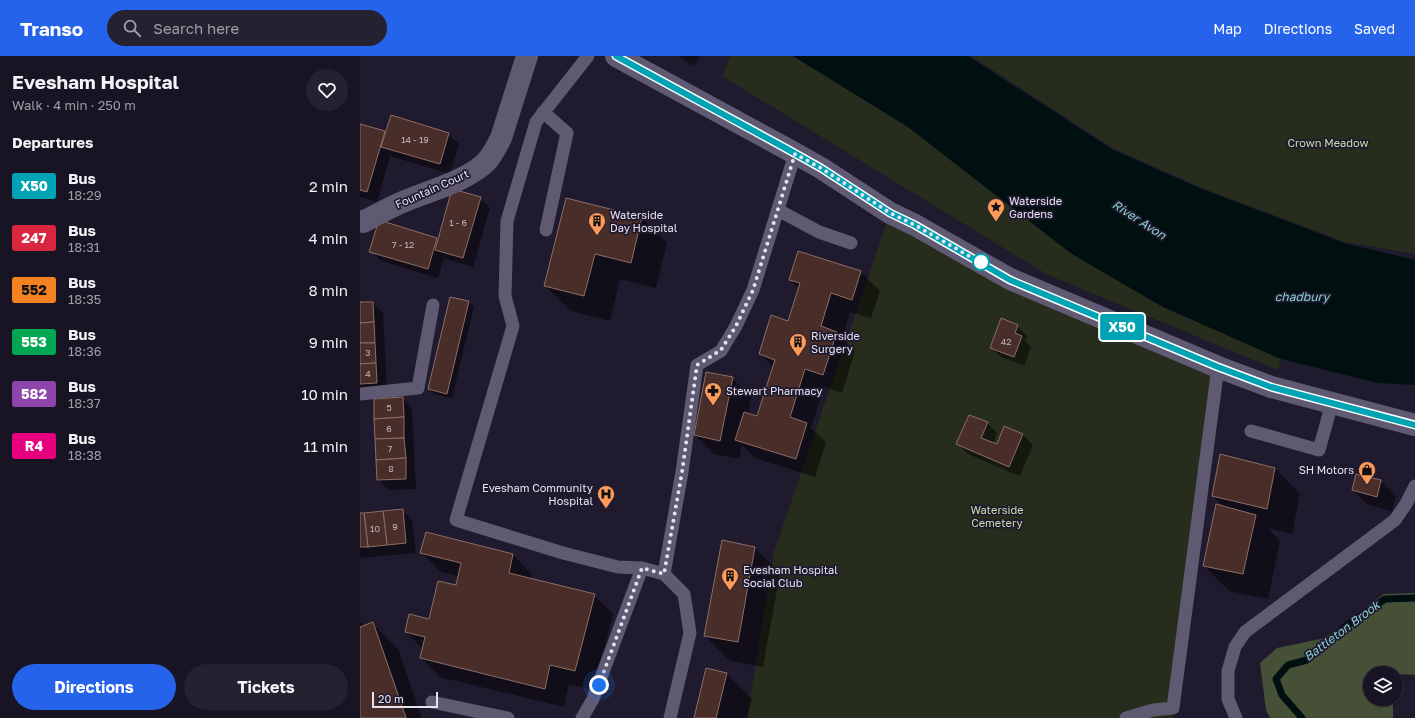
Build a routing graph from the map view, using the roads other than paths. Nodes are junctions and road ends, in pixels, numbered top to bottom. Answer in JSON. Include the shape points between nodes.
{"nodes":[{"id":1,"x":528,"y":56,"type":"edge"},
{"id":2,"x":588,"y":56,"type":"edge"},
{"id":3,"x":616,"y":56,"type":"edge"},
{"id":4,"x":543,"y":112,"type":"junction"},
{"id":5,"x":795,"y":154,"type":"junction"},
{"id":6,"x":778,"y":210,"type":"junction"},
{"id":7,"x":360,"y":221,"type":"edge"},
{"id":8,"x":546,"y":230,"type":"dead end"},
{"id":9,"x":851,"y":243,"type":"dead end"},
{"id":10,"x":433,"y":305,"type":"dead end"},
{"id":11,"x":1218,"y":367,"type":"junction"},
{"id":12,"x":360,"y":394,"type":"edge"},
{"id":13,"x":1332,"y":403,"type":"junction"},
{"id":14,"x":1415,"y":425,"type":"edge"},
{"id":15,"x":1250,"y":431,"type":"dead end"},
{"id":16,"x":1415,"y":486,"type":"edge"},
{"id":17,"x":642,"y":568,"type":"junction"},
{"id":18,"x":664,"y":574,"type":"junction"},
{"id":19,"x":432,"y":702,"type":"dead end"},
{"id":20,"x":508,"y":718,"type":"edge"},
{"id":21,"x":582,"y":718,"type":"edge"},
{"id":22,"x":670,"y":718,"type":"edge"},
{"id":23,"x":1126,"y":718,"type":"edge"},
{"id":24,"x":1236,"y":718,"type":"edge"}],
"edges":[{"from":1,"to":7,"type":"main road","name":"Fountain Court","via":[[501,138],[496,150],[486,162],[470,174],[432,192],[363,222]]},
{"from":2,"to":4,"type":"lane"},
{"from":3,"to":5,"type":"main road"},
{"from":4,"to":8,"type":"lane","via":[[567,133]]},
{"from":4,"to":17,"type":"lane","via":[[536,122],[507,221],[505,296],[513,326],[456,520],[563,553],[618,567]]},
{"from":5,"to":6,"type":"lane"},
{"from":5,"to":11,"type":"main road","via":[[890,213],[1010,280]]},
{"from":6,"to":9,"type":"lane","via":[[819,232]]},
{"from":6,"to":18,"type":"lane","via":[[753,290],[736,326],[721,350],[697,365]]},
{"from":10,"to":12,"type":"lane","via":[[418,388]]},
{"from":11,"to":13,"type":"main road","via":[[1271,387]]},
{"from":11,"to":23,"type":"lane","via":[[1173,708],[1153,710]]},
{"from":13,"to":14,"type":"main road"},
{"from":13,"to":15,"type":"lane","via":[[1319,450]]},
{"from":16,"to":24,"type":"lane","via":[[1395,520],[1246,632],[1234,647],[1228,671],[1228,699]]},
{"from":17,"to":18,"type":"lane"},
{"from":17,"to":21,"type":"lane","via":[[593,699]]},
{"from":18,"to":22,"type":"lane","via":[[684,594],[690,633]]},
{"from":19,"to":20,"type":"lane"}]}
